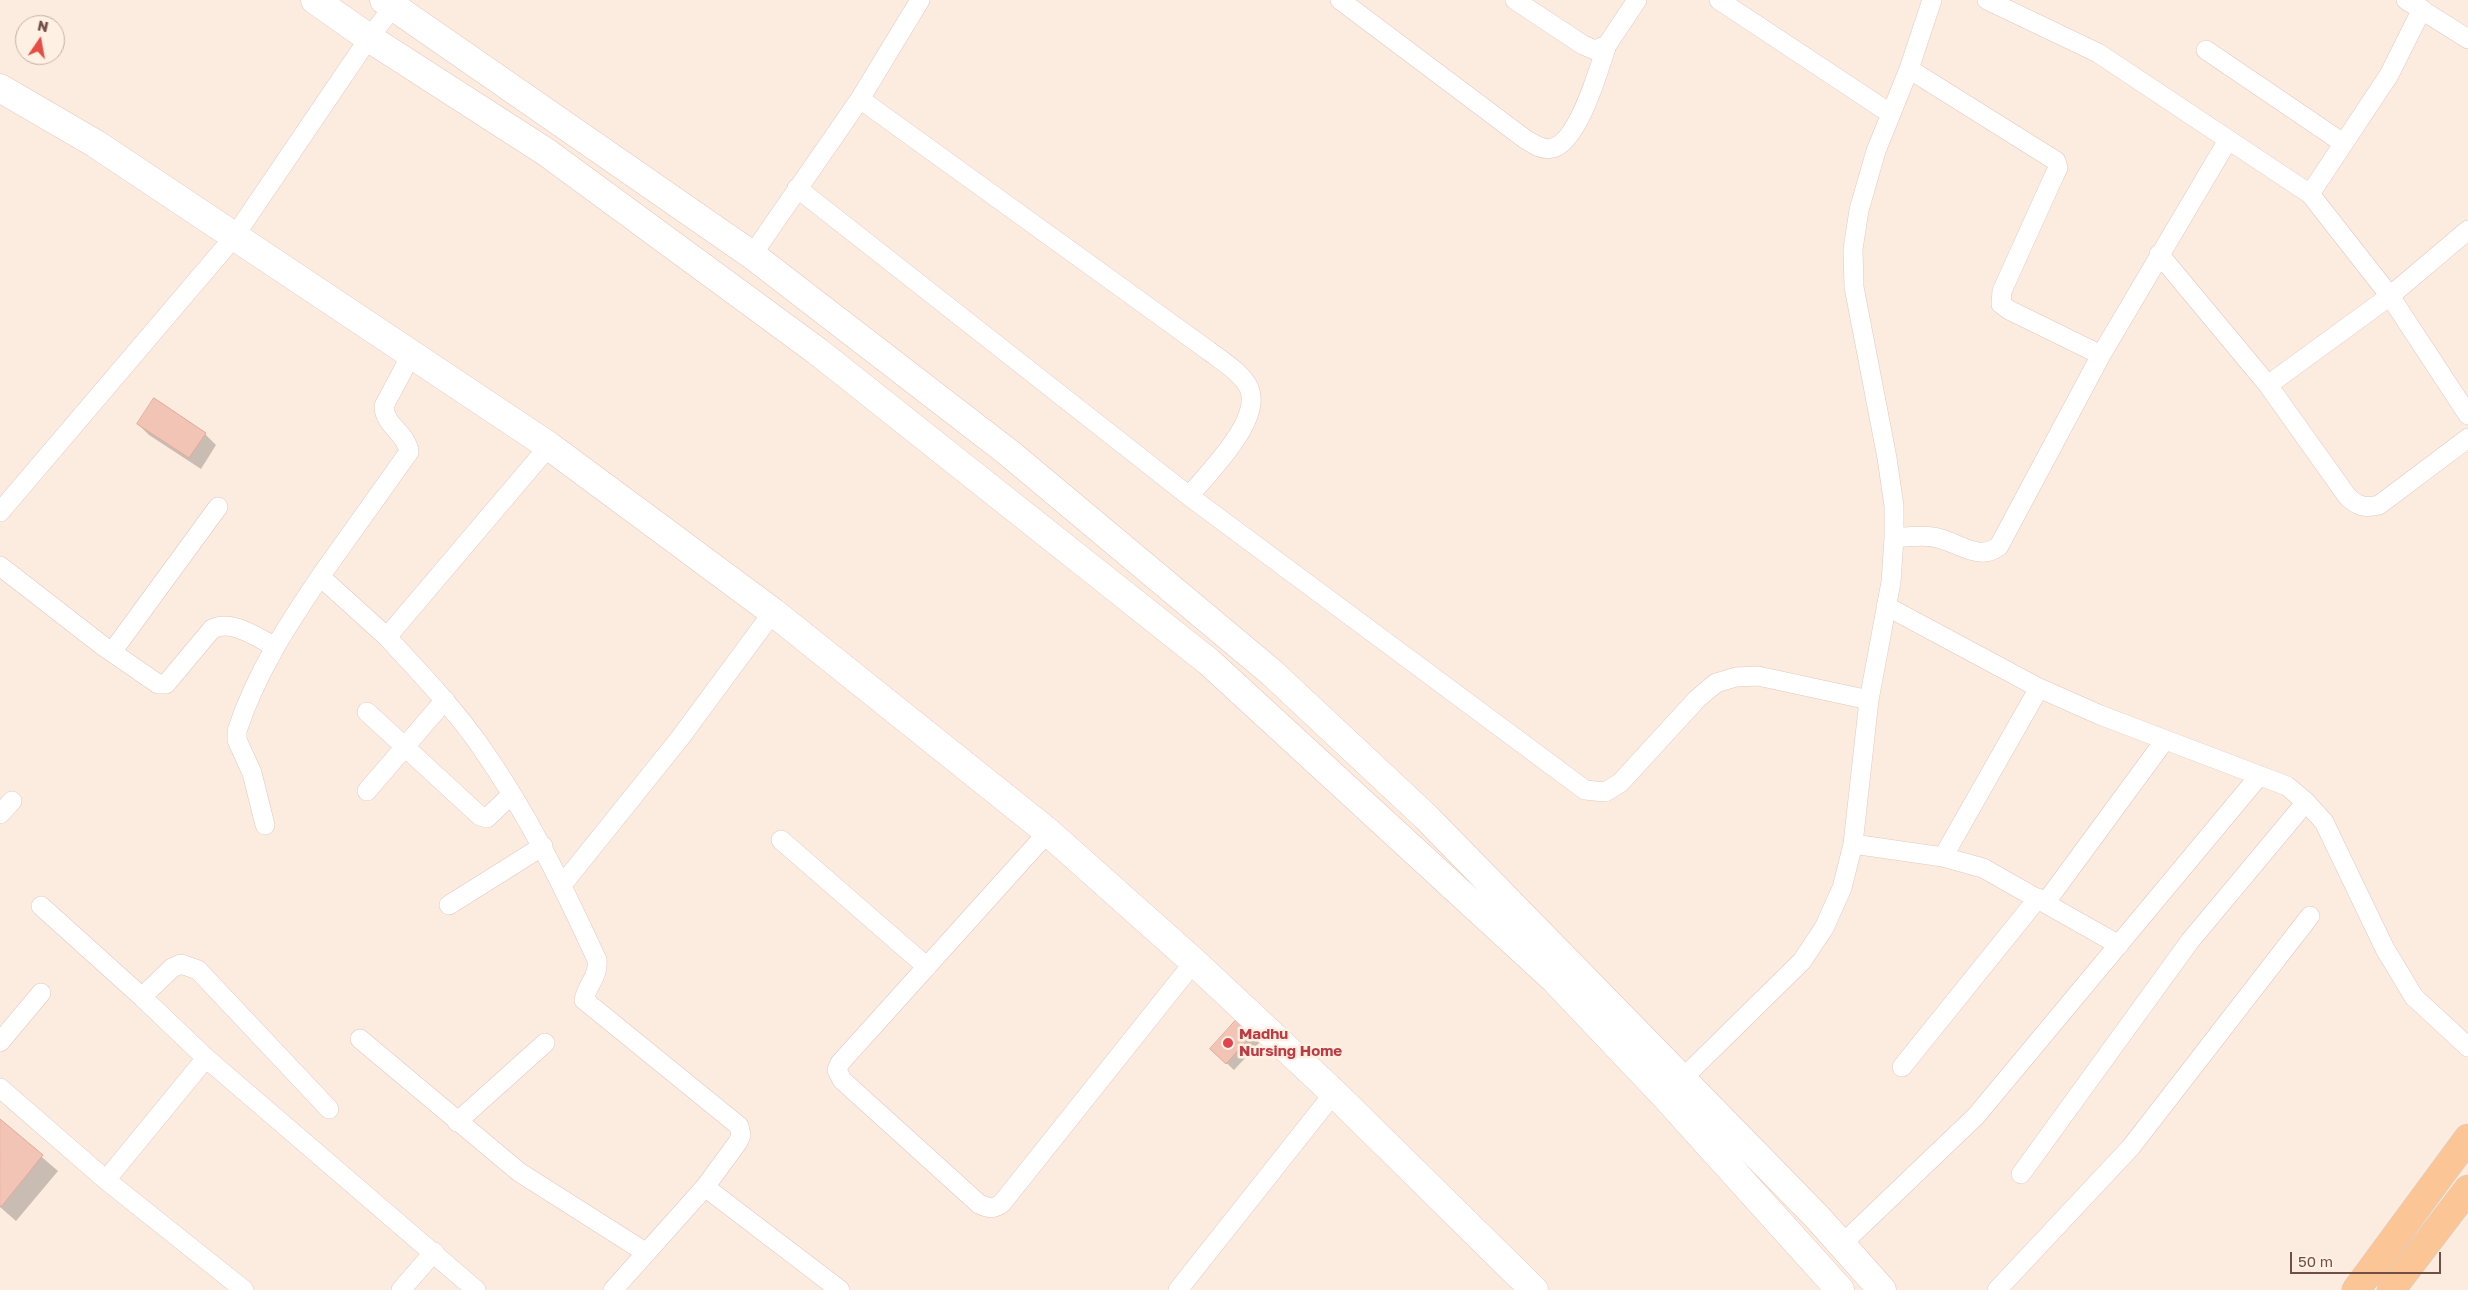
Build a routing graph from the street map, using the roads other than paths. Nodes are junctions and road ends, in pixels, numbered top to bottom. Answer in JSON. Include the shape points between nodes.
{"nodes":[{"id":1,"x":315,"y":0,"type":"edge"},
{"id":2,"x":920,"y":0,"type":"edge"},
{"id":3,"x":1340,"y":0,"type":"edge"},
{"id":4,"x":1515,"y":0,"type":"edge"},
{"id":5,"x":1637,"y":0,"type":"edge"},
{"id":6,"x":1719,"y":0,"type":"edge"},
{"id":7,"x":1932,"y":0,"type":"edge"},
{"id":8,"x":1987,"y":0,"type":"edge"},
{"id":9,"x":389,"y":3,"type":"edge"},
{"id":10,"x":2414,"y":5,"type":"edge"},
{"id":11,"x":369,"y":38,"type":"junction"},
{"id":12,"x":2468,"y":39,"type":"edge"},
{"id":13,"x":1607,"y":45,"type":"junction"},
{"id":14,"x":2206,"y":50,"type":"dead end"},
{"id":15,"x":1909,"y":69,"type":"junction"},
{"id":16,"x":0,"y":88,"type":"edge"},
{"id":17,"x":860,"y":98,"type":"junction"},
{"id":18,"x":1891,"y":114,"type":"junction"},
{"id":19,"x":2228,"y":140,"type":"junction"},
{"id":20,"x":2343,"y":143,"type":"junction"},
{"id":21,"x":797,"y":188,"type":"junction"},
{"id":22,"x":2310,"y":194,"type":"junction"},
{"id":23,"x":2468,"y":230,"type":"edge"},
{"id":24,"x":234,"y":236,"type":"junction"},
{"id":25,"x":2159,"y":254,"type":"junction"},
{"id":26,"x":752,"y":255,"type":"junction"},
{"id":27,"x":2390,"y":296,"type":"junction"},
{"id":28,"x":411,"y":355,"type":"junction"},
{"id":29,"x":2101,"y":355,"type":"junction"},
{"id":30,"x":2268,"y":386,"type":"junction"},
{"id":31,"x":2468,"y":415,"type":"edge"},
{"id":32,"x":2468,"y":438,"type":"edge"},
{"id":33,"x":549,"y":446,"type":"junction"},
{"id":34,"x":1189,"y":496,"type":"junction"},
{"id":35,"x":218,"y":507,"type":"dead end"},
{"id":36,"x":0,"y":512,"type":"edge"},
{"id":37,"x":1894,"y":538,"type":"junction"},
{"id":38,"x":0,"y":566,"type":"edge"},
{"id":39,"x":322,"y":574,"type":"junction"},
{"id":40,"x":1886,"y":606,"type":"junction"},
{"id":41,"x":773,"y":612,"type":"junction"},
{"id":42,"x":387,"y":637,"type":"junction"},
{"id":43,"x":274,"y":646,"type":"junction"},
{"id":44,"x":112,"y":652,"type":"junction"},
{"id":45,"x":2039,"y":688,"type":"junction"},
{"id":46,"x":445,"y":700,"type":"junction"},
{"id":47,"x":1869,"y":700,"type":"junction"},
{"id":48,"x":368,"y":712,"type":"dead end"},
{"id":49,"x":2165,"y":740,"type":"junction"},
{"id":50,"x":405,"y":746,"type":"junction"},
{"id":51,"x":2260,"y":776,"type":"junction"},
{"id":52,"x":367,"y":791,"type":"dead end"},
{"id":53,"x":511,"y":795,"type":"junction"},
{"id":54,"x":2306,"y":802,"type":"junction"},
{"id":55,"x":265,"y":825,"type":"dead end"},
{"id":56,"x":1048,"y":832,"type":"junction"},
{"id":57,"x":781,"y":840,"type":"dead end"},
{"id":58,"x":1853,"y":844,"type":"junction"},
{"id":59,"x":543,"y":846,"type":"junction"},
{"id":60,"x":1943,"y":857,"type":"junction"},
{"id":61,"x":562,"y":885,"type":"junction"},
{"id":62,"x":2042,"y":900,"type":"junction"},
{"id":63,"x":449,"y":905,"type":"dead end"},
{"id":64,"x":41,"y":906,"type":"dead end"},
{"id":65,"x":2310,"y":916,"type":"dead end"},
{"id":66,"x":2119,"y":945,"type":"junction"},
{"id":67,"x":1194,"y":962,"type":"junction"},
{"id":68,"x":927,"y":967,"type":"junction"},
{"id":69,"x":41,"y":992,"type":"dead end"},
{"id":70,"x":142,"y":996,"type":"junction"},
{"id":71,"x":360,"y":1039,"type":"dead end"},
{"id":72,"x":0,"y":1042,"type":"edge"},
{"id":73,"x":545,"y":1043,"type":"dead end"},
{"id":74,"x":2468,"y":1047,"type":"edge"},
{"id":75,"x":206,"y":1058,"type":"junction"},
{"id":76,"x":1902,"y":1067,"type":"dead end"},
{"id":77,"x":0,"y":1088,"type":"edge"},
{"id":78,"x":1673,"y":1088,"type":"junction"},
{"id":79,"x":1334,"y":1093,"type":"junction"},
{"id":80,"x":329,"y":1109,"type":"dead end"},
{"id":81,"x":457,"y":1122,"type":"junction"},
{"id":82,"x":2468,"y":1138,"type":"edge"},
{"id":83,"x":2021,"y":1174,"type":"dead end"},
{"id":84,"x":106,"y":1180,"type":"junction"},
{"id":85,"x":705,"y":1187,"type":"junction"},
{"id":86,"x":2468,"y":1189,"type":"edge"},
{"id":87,"x":1841,"y":1245,"type":"junction"},
{"id":88,"x":434,"y":1252,"type":"junction"},
{"id":89,"x":645,"y":1252,"type":"junction"},
{"id":90,"x":244,"y":1290,"type":"edge"},
{"id":91,"x":401,"y":1290,"type":"edge"},
{"id":92,"x":476,"y":1290,"type":"edge"},
{"id":93,"x":612,"y":1290,"type":"edge"},
{"id":94,"x":840,"y":1290,"type":"edge"},
{"id":95,"x":1178,"y":1290,"type":"edge"},
{"id":96,"x":1534,"y":1290,"type":"edge"},
{"id":97,"x":1840,"y":1290,"type":"edge"},
{"id":98,"x":1882,"y":1290,"type":"edge"},
{"id":99,"x":1997,"y":1290,"type":"edge"},
{"id":100,"x":2356,"y":1290,"type":"edge"},
{"id":101,"x":2391,"y":1290,"type":"edge"}],
"edges":[{"from":1,"to":11,"type":"main road"},
{"from":2,"to":17,"type":"street"},
{"from":3,"to":13,"type":"street","via":[[1541,148],[1554,148],[1563,142],[1577,122],[1592,93]]},
{"from":4,"to":13,"type":"street","via":[[1583,45],[1595,50]]},
{"from":5,"to":13,"type":"street"},
{"from":6,"to":18,"type":"street"},
{"from":7,"to":15,"type":"street"},
{"from":8,"to":19,"type":"street","via":[[2098,54]]},
{"from":9,"to":11,"type":"street"},
{"from":9,"to":26,"type":"main road"},
{"from":10,"to":12,"type":"street"},
{"from":10,"to":20,"type":"street","via":[[2389,75]]},
{"from":11,"to":24,"type":"street"},
{"from":11,"to":78,"type":"main road","via":[[546,152],[816,351],[1209,662]]},
{"from":14,"to":20,"type":"street"},
{"from":15,"to":18,"type":"street"},
{"from":15,"to":29,"type":"street","via":[[2056,161],[2058,168],[2002,291],[2001,304]]},
{"from":16,"to":24,"type":"main road","via":[[96,144]]},
{"from":17,"to":21,"type":"street"},
{"from":17,"to":34,"type":"street","via":[[1209,351],[1249,388],[1251,410],[1242,430]]},
{"from":18,"to":37,"type":"street","via":[[1876,151],[1859,210],[1854,248],[1854,287],[1887,458],[1894,506]]},
{"from":19,"to":22,"type":"street"},
{"from":19,"to":25,"type":"street"},
{"from":20,"to":22,"type":"street"},
{"from":21,"to":26,"type":"street"},
{"from":21,"to":34,"type":"street"},
{"from":22,"to":27,"type":"street"},
{"from":23,"to":27,"type":"street"},
{"from":24,"to":28,"type":"main road"},
{"from":24,"to":36,"type":"street"},
{"from":25,"to":29,"type":"street"},
{"from":25,"to":30,"type":"street"},
{"from":26,"to":78,"type":"main road","via":[[1009,453],[1271,672],[1426,816]]},
{"from":27,"to":30,"type":"street"},
{"from":27,"to":31,"type":"street"},
{"from":28,"to":33,"type":"main road"},
{"from":28,"to":39,"type":"street","via":[[384,406],[388,421],[404,439],[409,452]]},
{"from":29,"to":37,"type":"street","via":[[1999,546],[1991,553],[1978,553],[1932,537]]},
{"from":30,"to":32,"type":"street","via":[[2347,496],[2366,508],[2379,505]]},
{"from":33,"to":41,"type":"main road"},
{"from":33,"to":42,"type":"street"},
{"from":34,"to":47,"type":"street","via":[[1585,790],[1605,792],[1620,783],[1697,699],[1716,683],[1736,677],[1758,676]]},
{"from":35,"to":44,"type":"street"},
{"from":37,"to":40,"type":"street"},
{"from":38,"to":44,"type":"street"},
{"from":39,"to":42,"type":"street","via":[[324,580]]},
{"from":39,"to":43,"type":"street"},
{"from":40,"to":45,"type":"street"},
{"from":40,"to":47,"type":"street"},
{"from":41,"to":56,"type":"main road"},
{"from":41,"to":61,"type":"street","via":[[680,738]]},
{"from":42,"to":46,"type":"street"},
{"from":43,"to":44,"type":"street","via":[[237,629],[220,626],[212,629],[166,684],[158,684]]},
{"from":43,"to":55,"type":"street","via":[[237,731],[237,740],[252,773]]},
{"from":45,"to":49,"type":"street"},
{"from":45,"to":60,"type":"street"},
{"from":46,"to":50,"type":"street"},
{"from":46,"to":53,"type":"street","via":[[481,747]]},
{"from":47,"to":58,"type":"street"},
{"from":48,"to":50,"type":"street"},
{"from":49,"to":51,"type":"street"},
{"from":49,"to":62,"type":"street"},
{"from":50,"to":52,"type":"street"},
{"from":50,"to":53,"type":"street","via":[[480,816],[487,818]]},
{"from":51,"to":54,"type":"street","via":[[2287,786]]},
{"from":51,"to":66,"type":"street"},
{"from":53,"to":59,"type":"street"},
{"from":54,"to":74,"type":"street","via":[[2324,822],[2400,977],[2414,997]]},
{"from":54,"to":83,"type":"street","via":[[2190,941]]},
{"from":56,"to":67,"type":"main road"},
{"from":56,"to":68,"type":"street"},
{"from":57,"to":68,"type":"street"},
{"from":58,"to":60,"type":"street"},
{"from":58,"to":78,"type":"street","via":[[1842,888],[1824,928],[1802,961]]},
{"from":59,"to":61,"type":"street"},
{"from":59,"to":63,"type":"street"},
{"from":60,"to":62,"type":"street","via":[[1982,868]]},
{"from":61,"to":85,"type":"street","via":[[597,960],[597,974],[585,991],[584,1000],[739,1126],[741,1135],[738,1142]]},
{"from":62,"to":66,"type":"street"},
{"from":62,"to":76,"type":"street"},
{"from":64,"to":70,"type":"street"},
{"from":65,"to":99,"type":"street","via":[[2130,1147]]},
{"from":66,"to":87,"type":"street","via":[[1976,1116]]},
{"from":67,"to":68,"type":"street","via":[[995,1208],[978,1204],[842,1080],[837,1070]]},
{"from":67,"to":79,"type":"main road"},
{"from":69,"to":72,"type":"street"},
{"from":70,"to":75,"type":"street"},
{"from":70,"to":80,"type":"street","via":[[172,968],[181,964],[198,970]]},
{"from":71,"to":81,"type":"street"},
{"from":73,"to":81,"type":"street"},
{"from":75,"to":84,"type":"street"},
{"from":75,"to":88,"type":"street"},
{"from":77,"to":84,"type":"street"},
{"from":78,"to":87,"type":"main road"},
{"from":78,"to":97,"type":"main road"},
{"from":79,"to":95,"type":"street"},
{"from":79,"to":96,"type":"main road"},
{"from":81,"to":89,"type":"street","via":[[542,1188]]},
{"from":82,"to":100,"type":"main road"},
{"from":84,"to":90,"type":"street"},
{"from":85,"to":89,"type":"street"},
{"from":85,"to":94,"type":"street"},
{"from":86,"to":101,"type":"main road"},
{"from":87,"to":98,"type":"main road"},
{"from":88,"to":91,"type":"street"},
{"from":88,"to":92,"type":"street"},
{"from":89,"to":93,"type":"street"}]}
